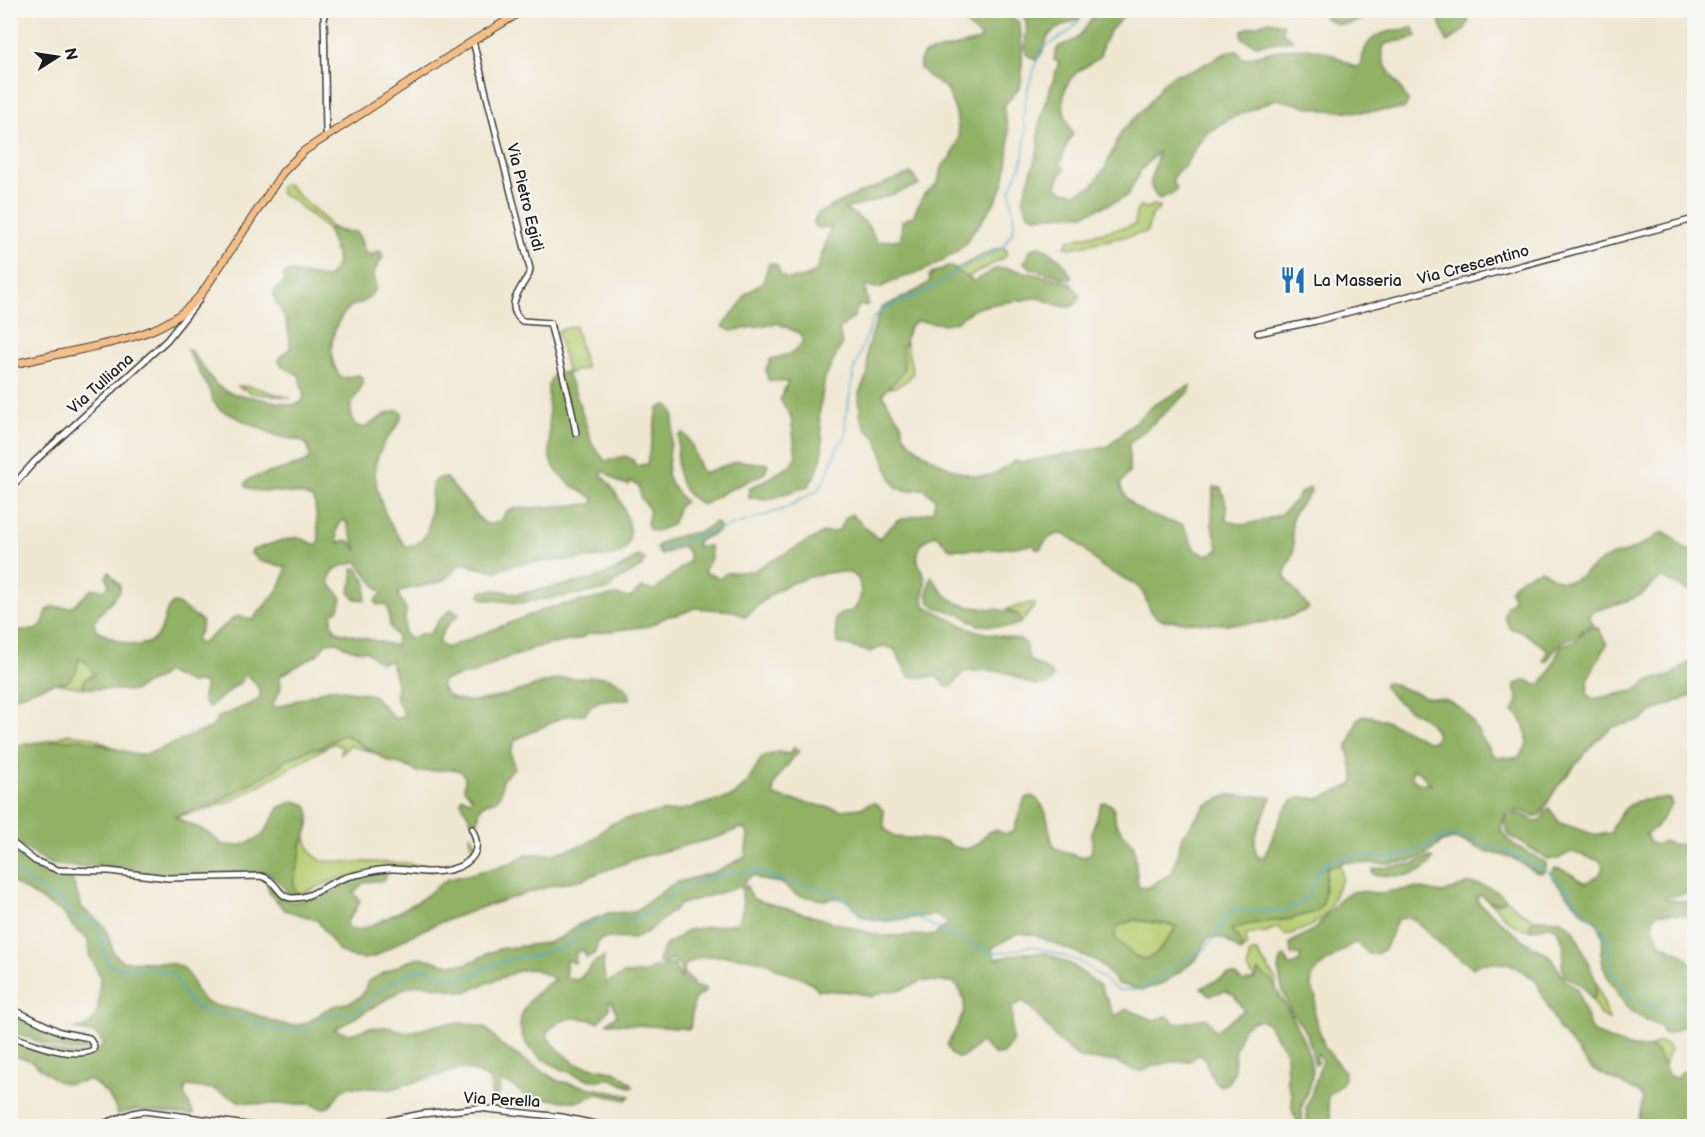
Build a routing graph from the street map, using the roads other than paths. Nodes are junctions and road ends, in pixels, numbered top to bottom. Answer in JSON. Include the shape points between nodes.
{"nodes":[{"id":1,"x":324,"y":10,"type":"edge"},
{"id":2,"x":524,"y":10,"type":"edge"},
{"id":3,"x":473,"y":41,"type":"junction"},
{"id":4,"x":327,"y":135,"type":"junction"},
{"id":5,"x":1695,"y":219,"type":"edge"},
{"id":6,"x":202,"y":293,"type":"junction"},
{"id":7,"x":1258,"y":333,"type":"dead end"},
{"id":8,"x":10,"y":365,"type":"edge"},
{"id":9,"x":576,"y":433,"type":"dead end"},
{"id":10,"x":10,"y":489,"type":"edge"},
{"id":11,"x":472,"y":829,"type":"dead end"},
{"id":12,"x":10,"y":841,"type":"edge"},
{"id":13,"x":10,"y":1008,"type":"edge"},
{"id":14,"x":10,"y":1036,"type":"edge"},
{"id":15,"x":97,"y":1126,"type":"edge"},
{"id":16,"x":254,"y":1126,"type":"edge"},
{"id":17,"x":361,"y":1126,"type":"edge"},
{"id":18,"x":605,"y":1126,"type":"edge"}],
"edges":[{"from":1,"to":4,"type":"street"},
{"from":2,"to":3,"type":"main road"},
{"from":3,"to":4,"type":"main road"},
{"from":3,"to":9,"type":"street","name":"Via Pietro Egidi","via":[[529,267],[513,307],[522,321],[550,323]]},
{"from":4,"to":6,"type":"main road","via":[[283,172]]},
{"from":5,"to":7,"type":"street","name":"Via Crescentino","via":[[1328,318]]},
{"from":6,"to":8,"type":"main road","via":[[174,319],[147,333]]},
{"from":6,"to":10,"type":"street","name":"Via Tulliana","via":[[170,337],[35,460]]},
{"from":11,"to":12,"type":"street","via":[[476,853],[461,865],[430,872],[380,870],[339,880],[293,898],[283,895],[270,879],[260,876],[168,879],[109,871],[58,870],[35,861]]},
{"from":13,"to":14,"type":"street","via":[[60,1032],[89,1038],[94,1046],[88,1052],[69,1052]]},
{"from":15,"to":16,"type":"street","via":[[144,1111]]},
{"from":17,"to":18,"type":"street","name":"Via Perella","via":[[478,1108]]}]}
